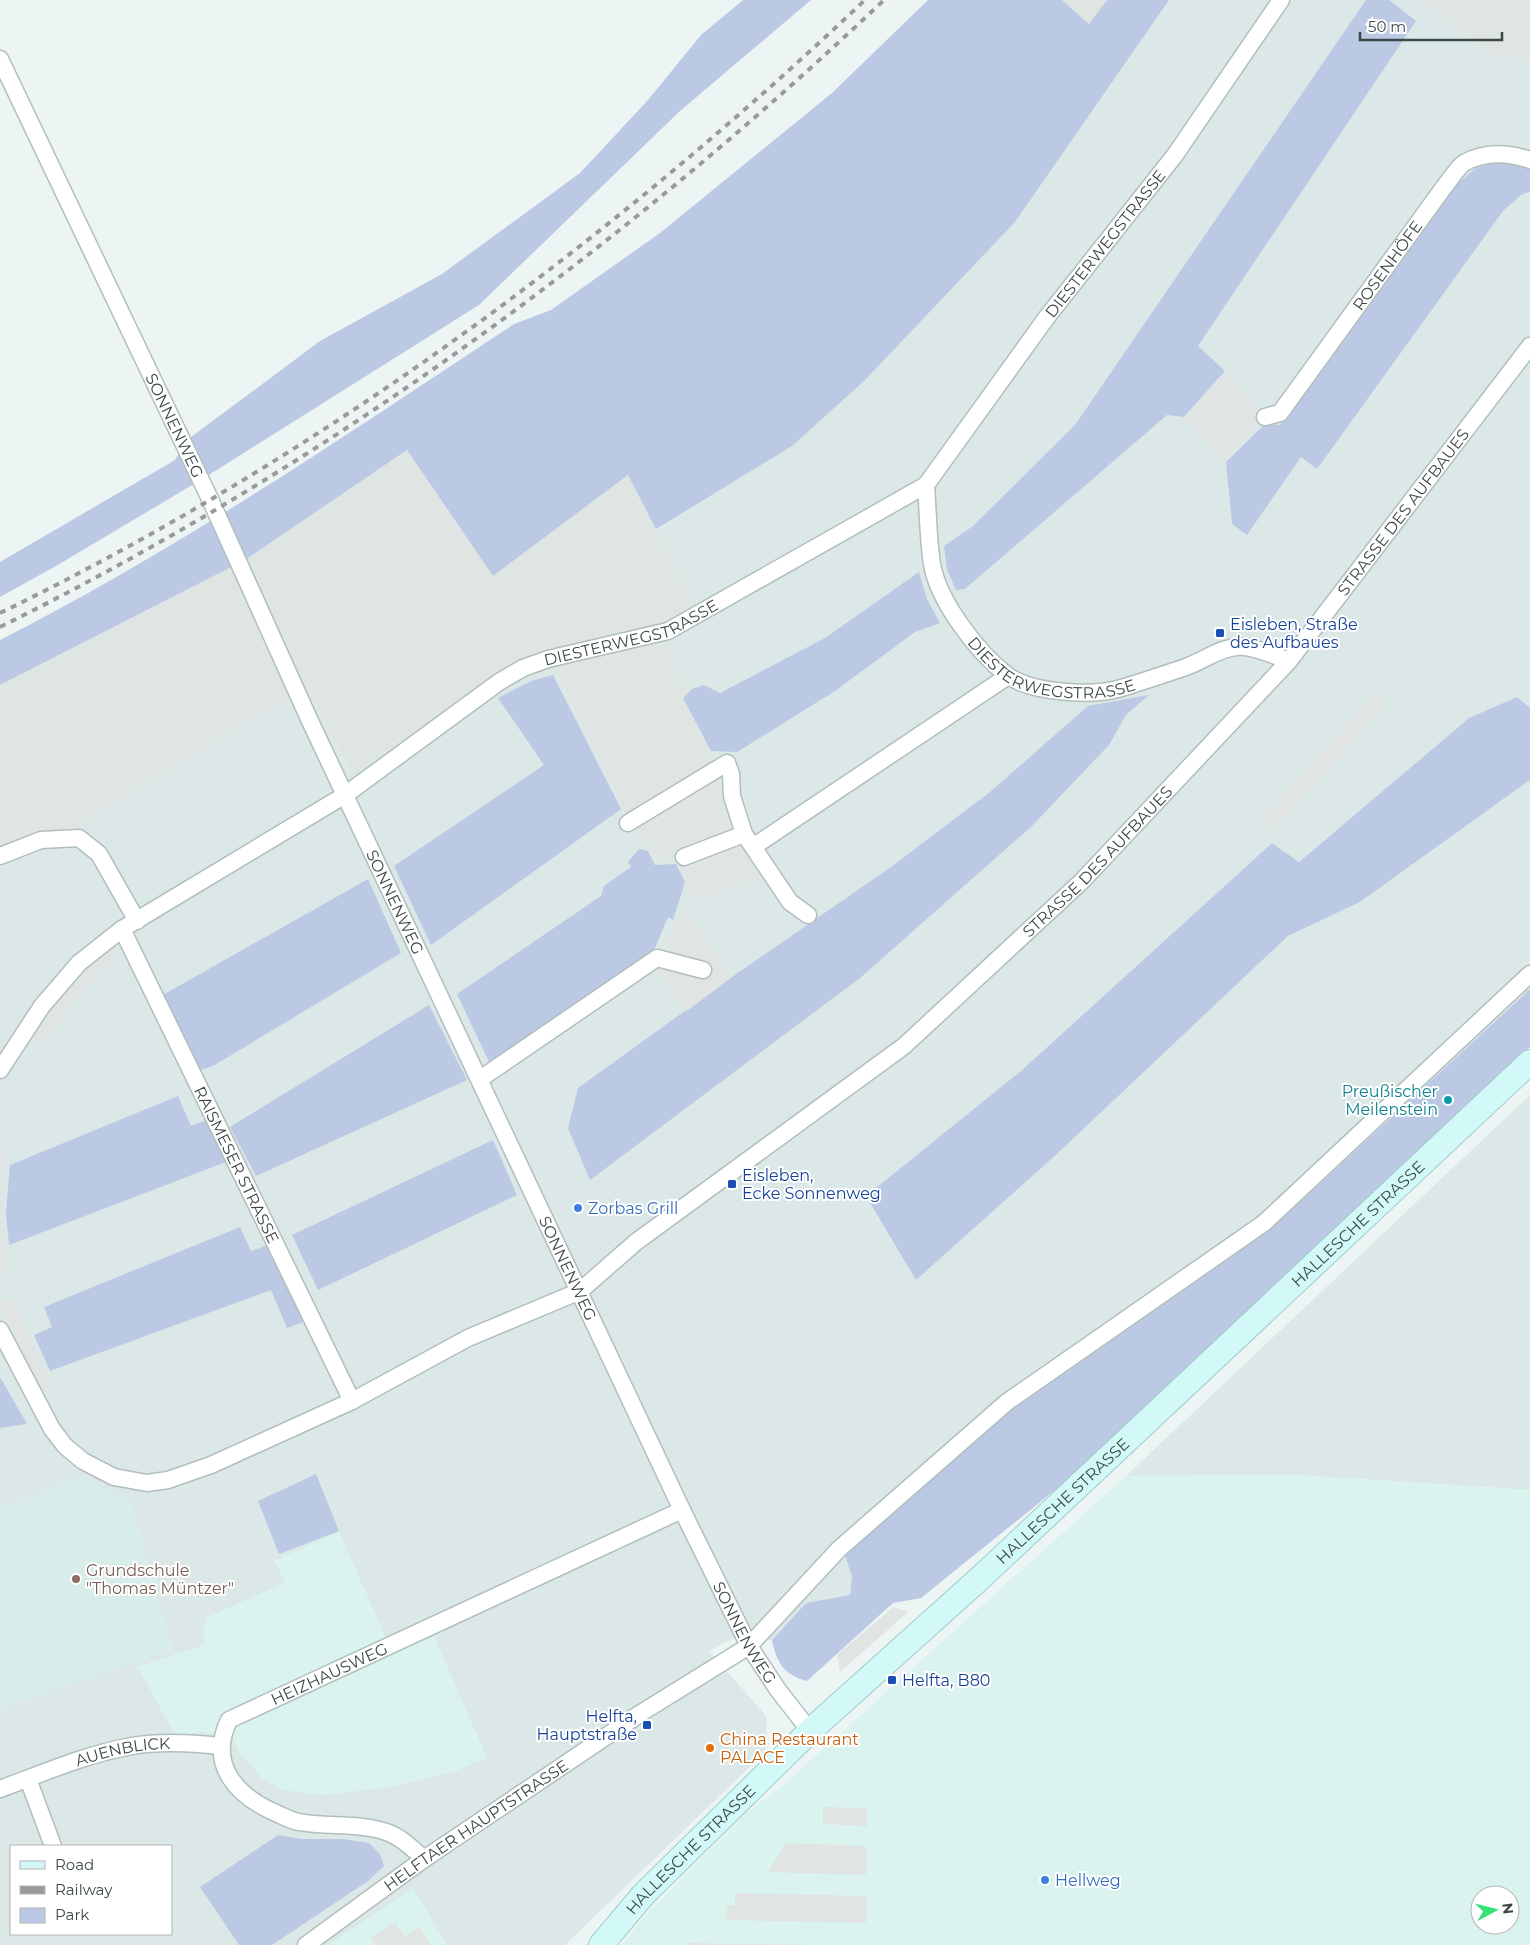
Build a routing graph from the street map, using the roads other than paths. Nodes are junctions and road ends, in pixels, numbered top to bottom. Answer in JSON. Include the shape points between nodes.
{"nodes":[{"id":1,"x":1281,"y":0,"type":"edge"},
{"id":2,"x":0,"y":59,"type":"edge"},
{"id":3,"x":1530,"y":160,"type":"edge"},
{"id":4,"x":1530,"y":346,"type":"edge"},
{"id":5,"x":1265,"y":417,"type":"dead end"},
{"id":6,"x":926,"y":485,"type":"junction"},
{"id":7,"x":1290,"y":661,"type":"junction"},
{"id":8,"x":1008,"y":676,"type":"junction"},
{"id":9,"x":345,"y":794,"type":"junction"},
{"id":10,"x":628,"y":822,"type":"dead end"},
{"id":11,"x":748,"y":840,"type":"junction"},
{"id":12,"x":0,"y":856,"type":"edge"},
{"id":13,"x":684,"y":857,"type":"dead end"},
{"id":14,"x":808,"y":915,"type":"dead end"},
{"id":15,"x":136,"y":921,"type":"junction"},
{"id":16,"x":122,"y":929,"type":"junction"},
{"id":17,"x":704,"y":970,"type":"dead end"},
{"id":18,"x":1530,"y":974,"type":"edge"},
{"id":19,"x":1530,"y":1062,"type":"edge"},
{"id":20,"x":0,"y":1070,"type":"edge"},
{"id":21,"x":480,"y":1080,"type":"junction"},
{"id":22,"x":580,"y":1291,"type":"junction"},
{"id":23,"x":0,"y":1330,"type":"edge"},
{"id":24,"x":352,"y":1402,"type":"junction"},
{"id":25,"x":682,"y":1510,"type":"junction"},
{"id":26,"x":749,"y":1646,"type":"junction"},
{"id":27,"x":810,"y":1731,"type":"junction"},
{"id":28,"x":221,"y":1746,"type":"junction"},
{"id":29,"x":28,"y":1779,"type":"junction"},
{"id":30,"x":0,"y":1789,"type":"edge"},
{"id":31,"x":53,"y":1845,"type":"edge"},
{"id":32,"x":424,"y":1859,"type":"junction"},
{"id":33,"x":306,"y":1945,"type":"edge"},
{"id":34,"x":601,"y":1945,"type":"edge"}],
"edges":[{"from":1,"to":6,"type":"street","name":"DIESTERWEGSTRASSE","via":[[1174,155],[1047,317]]},
{"from":2,"to":9,"type":"street","name":"SONNENWEG","via":[[210,500]]},
{"from":3,"to":5,"type":"street","name":"ROSENHÖFE","via":[[1514,155],[1490,154],[1464,163],[1280,414]]},
{"from":4,"to":7,"type":"street","name":"STRASSE DES AUFBAUES"},
{"from":6,"to":8,"type":"street","name":"DIESTERWEGSTRASSE","via":[[932,566],[942,590],[962,626]]},
{"from":6,"to":9,"type":"street","name":"DIESTERWEGSTRASSE","via":[[668,631],[548,659],[523,668]]},
{"from":7,"to":8,"type":"street","name":"DIESTERWEGSTRASSE","via":[[1246,647],[1226,649],[1186,667],[1118,689],[1090,693],[1056,692]]},
{"from":7,"to":22,"type":"street","name":"STRASSE DES AUFBAUES","via":[[1082,881],[904,1046],[636,1242]]},
{"from":8,"to":11,"type":"street"},
{"from":9,"to":15,"type":"street"},
{"from":9,"to":21,"type":"street","name":"SONNENWEG"},
{"from":10,"to":11,"type":"street","via":[[727,763],[732,796]]},
{"from":11,"to":13,"type":"street"},
{"from":11,"to":14,"type":"street","via":[[790,902]]},
{"from":12,"to":15,"type":"street","via":[[41,840],[79,838],[99,854]]},
{"from":15,"to":16,"type":"street"},
{"from":16,"to":20,"type":"street","via":[[79,964],[42,1006]]},
{"from":16,"to":24,"type":"street","name":"RAISMESER STRASSE"},
{"from":17,"to":21,"type":"street","via":[[657,958]]},
{"from":18,"to":26,"type":"street","via":[[1264,1223],[1007,1402],[839,1549]]},
{"from":19,"to":27,"type":"main road","name":"HALLESCHE STRASSE","via":[[978,1580]]},
{"from":21,"to":22,"type":"street","name":"SONNENWEG"},
{"from":22,"to":24,"type":"street","via":[[468,1338]]},
{"from":22,"to":25,"type":"street","name":"SONNENWEG"},
{"from":23,"to":24,"type":"street","via":[[52,1430],[83,1461],[114,1477],[147,1483],[168,1480],[211,1465]]},
{"from":25,"to":26,"type":"street","name":"SONNENWEG"},
{"from":25,"to":28,"type":"street","name":"HEIZHAUSWEG","via":[[229,1720]]},
{"from":26,"to":27,"type":"street","name":"SONNENWEG"},
{"from":26,"to":32,"type":"street","name":"HELFTAER HAUPTSTRASSE","via":[[641,1713]]},
{"from":27,"to":34,"type":"main road","name":"HALLESCHE STRASSE","via":[[644,1894]]},
{"from":28,"to":29,"type":"street","name":"AUENBLICK","via":[[134,1746]]},
{"from":28,"to":32,"type":"street","name":"HEIZHAUSWEG","via":[[222,1762],[229,1778],[256,1805],[298,1822],[384,1831],[404,1841]]},
{"from":29,"to":30,"type":"street","name":"AUENBLICK"},
{"from":29,"to":31,"type":"street"},
{"from":32,"to":33,"type":"street","name":"HELFTAER HAUPTSTRASSE"}]}
